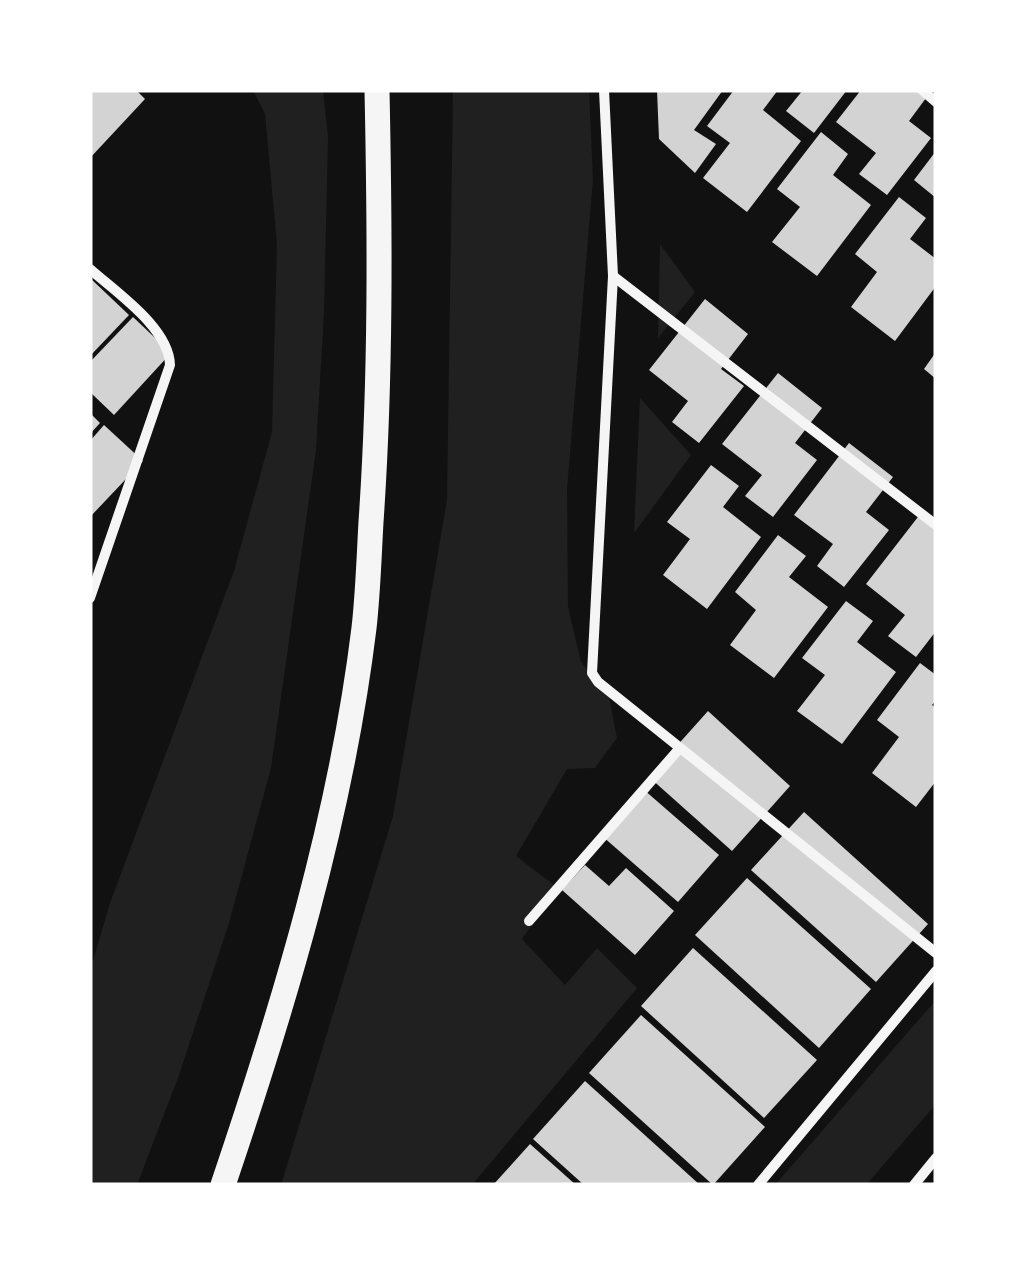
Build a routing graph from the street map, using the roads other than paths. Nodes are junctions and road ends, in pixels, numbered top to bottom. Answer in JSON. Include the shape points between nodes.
{"nodes":[{"id":1,"x":376,"y":90,"type":"edge"},
{"id":2,"x":604,"y":90,"type":"edge"},
{"id":3,"x":922,"y":90,"type":"edge"},
{"id":4,"x":936,"y":102,"type":"edge"},
{"id":5,"x":90,"y":269,"type":"edge"},
{"id":6,"x":613,"y":276,"type":"junction"},
{"id":7,"x":936,"y":526,"type":"edge"},
{"id":8,"x":90,"y":598,"type":"edge"},
{"id":9,"x":679,"y":749,"type":"junction"},
{"id":10,"x":529,"y":921,"type":"dead end"},
{"id":11,"x":936,"y":953,"type":"edge"},
{"id":12,"x":936,"y":971,"type":"edge"},
{"id":13,"x":936,"y":1158,"type":"edge"},
{"id":14,"x":223,"y":1185,"type":"edge"},
{"id":15,"x":758,"y":1185,"type":"edge"},
{"id":16,"x":914,"y":1185,"type":"edge"}],
"edges":[{"from":1,"to":14,"type":"main road","via":[[381,293],[364,627],[305,918]]},
{"from":2,"to":6,"type":"street"},
{"from":3,"to":4,"type":"street"},
{"from":5,"to":8,"type":"street","via":[[160,334],[170,353]]},
{"from":6,"to":7,"type":"street"},
{"from":6,"to":9,"type":"street","via":[[591,664],[598,682]]},
{"from":9,"to":10,"type":"street"},
{"from":9,"to":11,"type":"street"},
{"from":12,"to":15,"type":"street"},
{"from":13,"to":16,"type":"street"}]}
